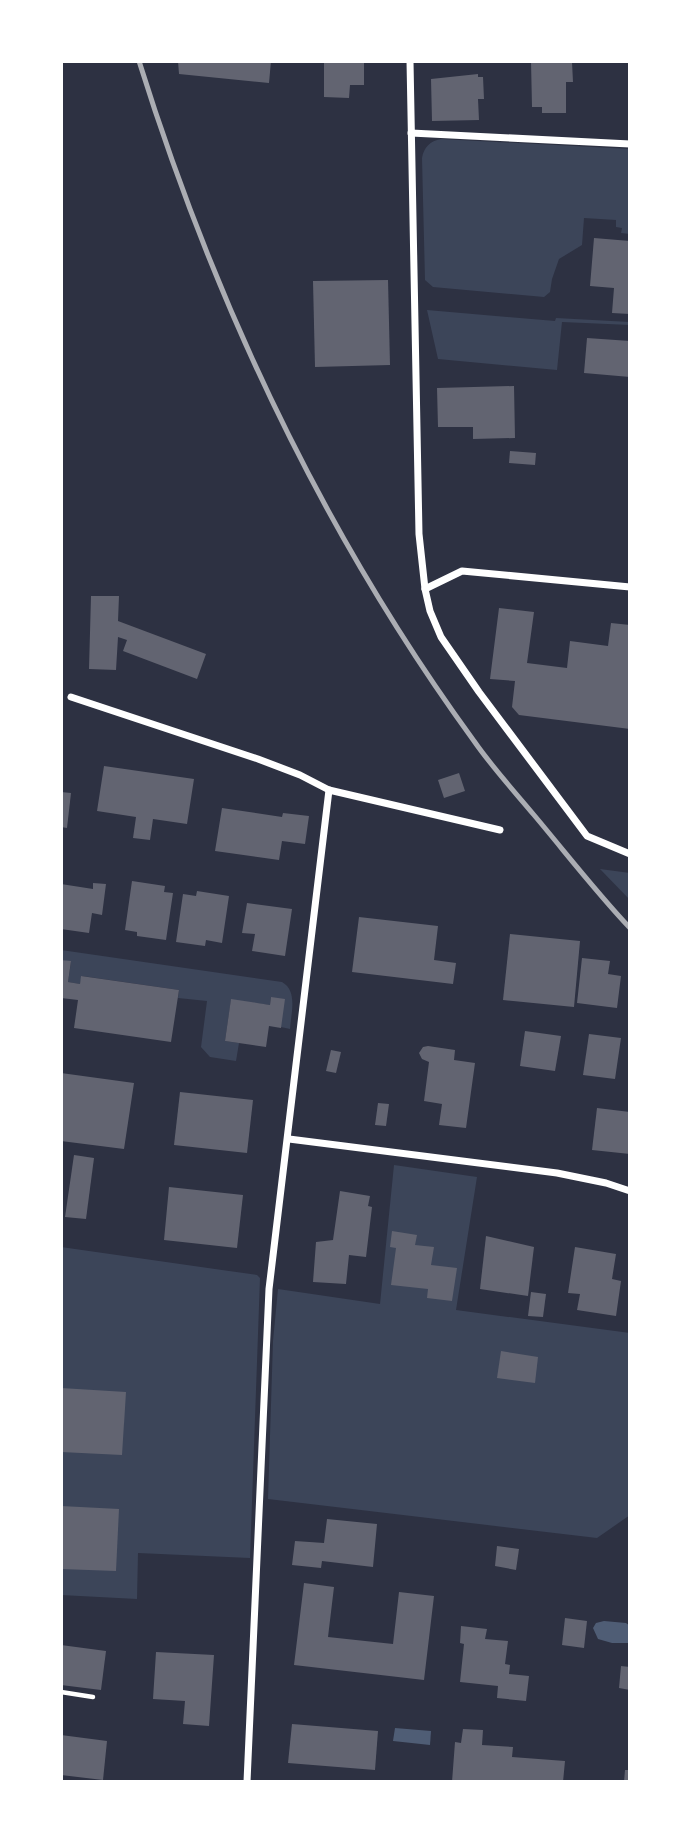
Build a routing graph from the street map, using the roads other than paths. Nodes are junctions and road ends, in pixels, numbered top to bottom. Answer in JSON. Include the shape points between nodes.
{"nodes":[{"id":1,"x":410,"y":61,"type":"edge"},
{"id":2,"x":411,"y":133,"type":"junction"},
{"id":3,"x":630,"y":144,"type":"edge"},
{"id":4,"x":630,"y":587,"type":"edge"},
{"id":5,"x":425,"y":589,"type":"junction"},
{"id":6,"x":71,"y":697,"type":"dead end"},
{"id":7,"x":329,"y":790,"type":"junction"},
{"id":8,"x":500,"y":830,"type":"dead end"},
{"id":9,"x":630,"y":854,"type":"edge"},
{"id":10,"x":289,"y":1139,"type":"junction"},
{"id":11,"x":630,"y":1191,"type":"edge"},
{"id":12,"x":247,"y":1782,"type":"edge"}],
"edges":[{"from":1,"to":2,"type":"street"},
{"from":2,"to":3,"type":"street"},
{"from":2,"to":5,"type":"street","via":[[419,534]]},
{"from":4,"to":5,"type":"street","via":[[462,571]]},
{"from":5,"to":9,"type":"street","via":[[441,637],[587,835]]},
{"from":6,"to":7,"type":"street","via":[[279,767]]},
{"from":7,"to":8,"type":"street"},
{"from":7,"to":10,"type":"street"},
{"from":10,"to":11,"type":"street","via":[[557,1172]]},
{"from":10,"to":12,"type":"street","via":[[266,1342]]}]}
